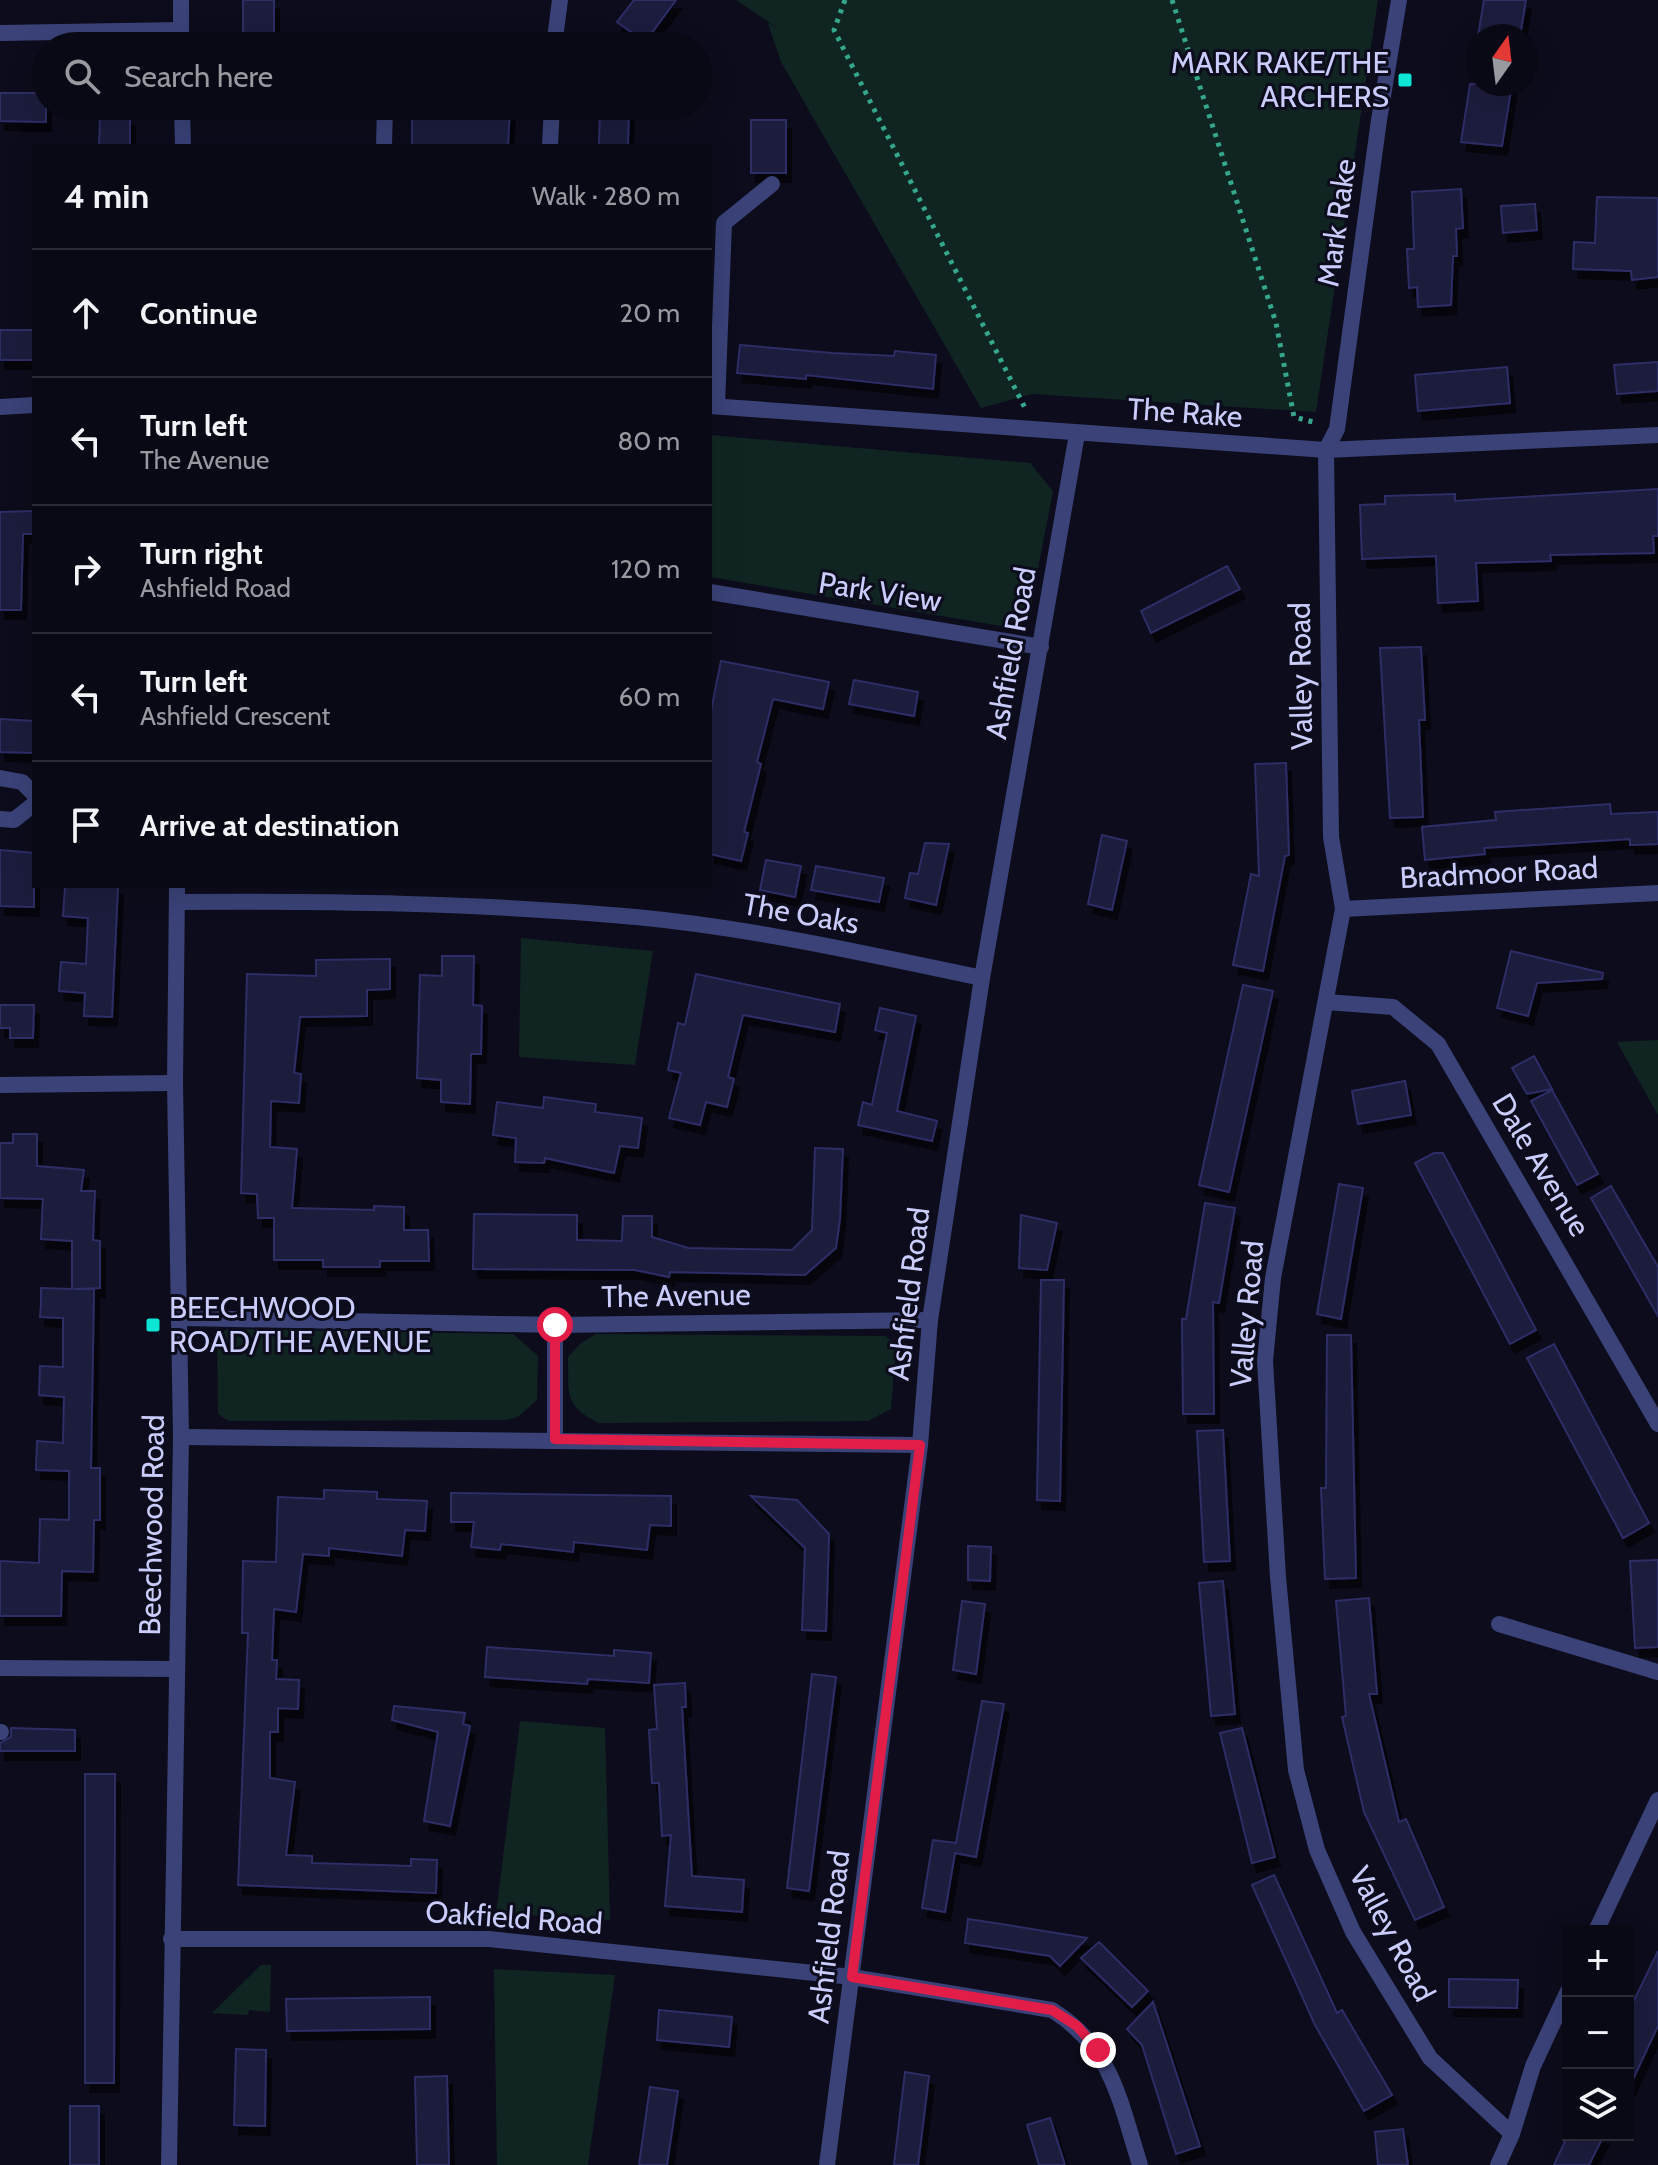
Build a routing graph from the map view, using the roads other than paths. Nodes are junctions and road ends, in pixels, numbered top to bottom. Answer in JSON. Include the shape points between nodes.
{"nodes":[{"id":1,"x":181,"y":0,"type":"edge"},
{"id":2,"x":560,"y":0,"type":"edge"},
{"id":3,"x":1399,"y":0,"type":"edge"},
{"id":4,"x":181,"y":32,"type":"edge"},
{"id":5,"x":556,"y":32,"type":"edge"},
{"id":6,"x":0,"y":33,"type":"edge"},
{"id":7,"x":32,"y":34,"type":"edge"},
{"id":8,"x":182,"y":120,"type":"edge"},
{"id":9,"x":385,"y":120,"type":"edge"},
{"id":10,"x":551,"y":120,"type":"edge"},
{"id":11,"x":183,"y":144,"type":"edge"},
{"id":12,"x":384,"y":144,"type":"edge"},
{"id":13,"x":550,"y":144,"type":"edge"},
{"id":14,"x":772,"y":184,"type":"dead end"},
{"id":15,"x":32,"y":405,"type":"edge"},
{"id":16,"x":714,"y":406,"type":"edge"},
{"id":17,"x":0,"y":407,"type":"edge"},
{"id":18,"x":1077,"y":434,"type":"junction"},
{"id":19,"x":1658,"y":435,"type":"edge"},
{"id":20,"x":1326,"y":450,"type":"junction"},
{"id":21,"x":712,"y":592,"type":"edge"},
{"id":22,"x":1041,"y":647,"type":"junction"},
{"id":23,"x":0,"y":778,"type":"edge"},
{"id":24,"x":32,"y":792,"type":"edge"},
{"id":25,"x":32,"y":806,"type":"edge"},
{"id":26,"x":0,"y":819,"type":"edge"},
{"id":27,"x":1658,"y":893,"type":"edge"},
{"id":28,"x":177,"y":894,"type":"edge"},
{"id":29,"x":1343,"y":909,"type":"junction"},
{"id":30,"x":982,"y":978,"type":"junction"},
{"id":31,"x":1326,"y":1002,"type":"junction"},
{"id":32,"x":175,"y":1083,"type":"junction"},
{"id":33,"x":0,"y":1085,"type":"edge"},
{"id":34,"x":182,"y":1318,"type":"junction"},
{"id":35,"x":930,"y":1320,"type":"junction"},
{"id":36,"x":555,"y":1325,"type":"junction"},
{"id":37,"x":1658,"y":1424,"type":"edge"},
{"id":38,"x":181,"y":1437,"type":"junction"},
{"id":39,"x":555,"y":1439,"type":"junction"},
{"id":40,"x":920,"y":1445,"type":"junction"},
{"id":41,"x":1499,"y":1624,"type":"dead end"},
{"id":42,"x":0,"y":1668,"type":"edge"},
{"id":43,"x":177,"y":1669,"type":"junction"},
{"id":44,"x":1658,"y":1672,"type":"edge"},
{"id":45,"x":1658,"y":1800,"type":"edge"},
{"id":46,"x":1599,"y":1925,"type":"edge"},
{"id":47,"x":171,"y":1939,"type":"junction"},
{"id":48,"x":852,"y":1977,"type":"junction"},
{"id":49,"x":1565,"y":1997,"type":"edge"},
{"id":50,"x":1512,"y":2134,"type":"junction"},
{"id":51,"x":169,"y":2165,"type":"edge"},
{"id":52,"x":827,"y":2165,"type":"edge"},
{"id":53,"x":1140,"y":2165,"type":"edge"},
{"id":54,"x":1498,"y":2165,"type":"edge"}],
"edges":[{"from":1,"to":4,"type":"street"},
{"from":2,"to":5,"type":"street"},
{"from":3,"to":20,"type":"street","name":"Mark Rake","via":[[1337,429]]},
{"from":6,"to":7,"type":"street"},
{"from":8,"to":11,"type":"street"},
{"from":9,"to":12,"type":"street"},
{"from":10,"to":13,"type":"street"},
{"from":14,"to":16,"type":"street","via":[[724,223]]},
{"from":15,"to":17,"type":"street"},
{"from":16,"to":18,"type":"street","name":"The Rake"},
{"from":18,"to":20,"type":"street","name":"The Rake"},
{"from":18,"to":22,"type":"street","name":"Ashfield Road"},
{"from":19,"to":20,"type":"street","name":"The Rake"},
{"from":20,"to":29,"type":"street","name":"Valley Road","via":[[1331,837]]},
{"from":21,"to":22,"type":"street","name":"Park View"},
{"from":22,"to":30,"type":"street","name":"Ashfield Road"},
{"from":23,"to":24,"type":"street","via":[[22,782]]},
{"from":25,"to":26,"type":"street","via":[[14,820]]},
{"from":27,"to":29,"type":"street","name":"Bradmoor Road"},
{"from":28,"to":30,"type":"street","name":"The Oaks","via":[[638,917]]},
{"from":28,"to":32,"type":"street","name":"Beechwood Road"},
{"from":29,"to":31,"type":"street","name":"Valley Road"},
{"from":30,"to":35,"type":"street","name":"Ashfield Road"},
{"from":31,"to":37,"type":"street","name":"Dale Avenue","via":[[1393,1007],[1438,1044]]},
{"from":31,"to":50,"type":"street","name":"Valley Road","via":[[1273,1278],[1265,1361],[1296,1770],[1317,1850],[1353,1932],[1430,2058]]},
{"from":32,"to":33,"type":"street"},
{"from":32,"to":34,"type":"street","name":"Beechwood Road"},
{"from":34,"to":36,"type":"street","name":"The Avenue"},
{"from":34,"to":38,"type":"street","name":"Beechwood Road"},
{"from":35,"to":36,"type":"street","name":"The Avenue"},
{"from":35,"to":40,"type":"street","name":"Ashfield Road"},
{"from":36,"to":39,"type":"street"},
{"from":38,"to":39,"type":"street"},
{"from":38,"to":43,"type":"street","name":"Beechwood Road"},
{"from":39,"to":40,"type":"street"},
{"from":40,"to":48,"type":"street","name":"Ashfield Road"},
{"from":41,"to":44,"type":"street"},
{"from":42,"to":43,"type":"street"},
{"from":43,"to":47,"type":"street","name":"Beechwood Road"},
{"from":45,"to":46,"type":"street"},
{"from":47,"to":48,"type":"street","name":"Oakfield Road","via":[[489,1939]]},
{"from":47,"to":51,"type":"street","name":"Beechwood Road"},
{"from":48,"to":52,"type":"street","name":"Ashfield Road"},
{"from":48,"to":53,"type":"street","name":"Oakfield Road","via":[[1052,2010],[1077,2026],[1098,2050],[1113,2081]]},
{"from":49,"to":50,"type":"street","via":[[1533,2066]]},
{"from":50,"to":54,"type":"street"}]}
